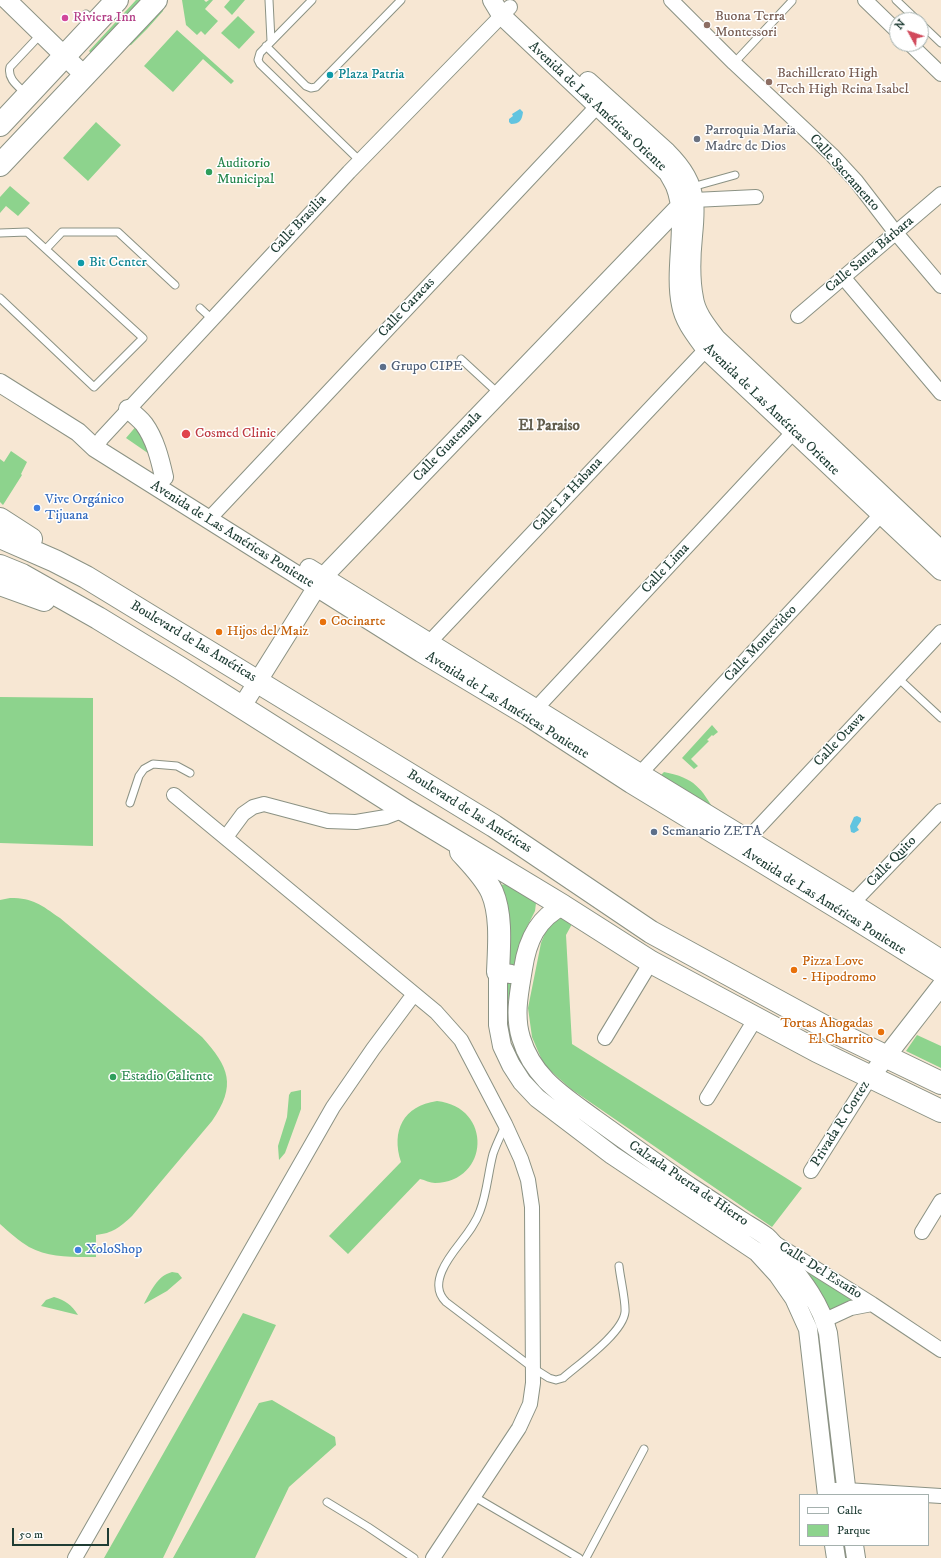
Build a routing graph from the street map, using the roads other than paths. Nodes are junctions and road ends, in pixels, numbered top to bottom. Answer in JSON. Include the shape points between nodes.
{"nodes":[{"id":1,"x":7,"y":0,"type":"edge"},
{"id":2,"x":117,"y":0,"type":"edge"},
{"id":3,"x":156,"y":0,"type":"edge"},
{"id":4,"x":269,"y":0,"type":"edge"},
{"id":5,"x":312,"y":0,"type":"edge"},
{"id":6,"x":401,"y":0,"type":"edge"},
{"id":7,"x":671,"y":0,"type":"edge"},
{"id":8,"x":792,"y":0,"type":"edge"},
{"id":9,"x":865,"y":0,"type":"edge"},
{"id":10,"x":896,"y":0,"type":"edge"},
{"id":11,"x":500,"y":6,"type":"edge"},
{"id":12,"x":909,"y":12,"type":"edge"},
{"id":13,"x":889,"y":23,"type":"edge"},
{"id":14,"x":929,"y":32,"type":"edge"},
{"id":15,"x":42,"y":34,"type":"junction"},
{"id":16,"x":941,"y":43,"type":"edge"},
{"id":17,"x":269,"y":44,"type":"junction"},
{"id":18,"x":918,"y":52,"type":"edge"},
{"id":19,"x":65,"y":56,"type":"junction"},
{"id":20,"x":734,"y":63,"type":"junction"},
{"id":21,"x":941,"y":74,"type":"edge"},
{"id":22,"x":85,"y":76,"type":"junction"},
{"id":23,"x":28,"y":96,"type":"junction"},
{"id":24,"x":601,"y":102,"type":"junction"},
{"id":25,"x":0,"y":125,"type":"edge"},
{"id":26,"x":360,"y":161,"type":"junction"},
{"id":27,"x":0,"y":165,"type":"edge"},
{"id":28,"x":735,"y":175,"type":"dead end"},
{"id":29,"x":941,"y":194,"type":"edge"},
{"id":30,"x":685,"y":196,"type":"junction"},
{"id":31,"x":756,"y":197,"type":"dead end"},
{"id":32,"x":896,"y":233,"type":"junction"},
{"id":33,"x":0,"y":234,"type":"edge"},
{"id":34,"x":46,"y":249,"type":"junction"},
{"id":35,"x":843,"y":277,"type":"junction"},
{"id":36,"x":175,"y":285,"type":"dead end"},
{"id":37,"x":941,"y":286,"type":"edge"},
{"id":38,"x":0,"y":298,"type":"edge"},
{"id":39,"x":200,"y":308,"type":"dead end"},
{"id":40,"x":798,"y":316,"type":"dead end"},
{"id":41,"x":212,"y":319,"type":"junction"},
{"id":42,"x":711,"y":344,"type":"junction"},
{"id":43,"x":461,"y":358,"type":"dead end"},
{"id":44,"x":0,"y":383,"type":"edge"},
{"id":45,"x":941,"y":393,"type":"edge"},
{"id":46,"x":499,"y":394,"type":"junction"},
{"id":47,"x":128,"y":409,"type":"junction"},
{"id":48,"x":800,"y":426,"type":"junction"},
{"id":49,"x":98,"y":443,"type":"junction"},
{"id":50,"x":164,"y":477,"type":"junction"},
{"id":51,"x":886,"y":510,"type":"junction"},
{"id":52,"x":213,"y":515,"type":"junction"},
{"id":53,"x":0,"y":519,"type":"edge"},
{"id":54,"x":0,"y":537,"type":"edge"},
{"id":55,"x":941,"y":550,"type":"edge"},
{"id":56,"x":0,"y":566,"type":"edge"},
{"id":57,"x":941,"y":572,"type":"edge"},
{"id":58,"x":86,"y":577,"type":"junction"},
{"id":59,"x":319,"y":582,"type":"junction"},
{"id":60,"x":0,"y":584,"type":"edge"},
{"id":61,"x":112,"y":626,"type":"junction"},
{"id":62,"x":941,"y":632,"type":"edge"},
{"id":63,"x":425,"y":648,"type":"junction"},
{"id":64,"x":898,"y":678,"type":"junction"},
{"id":65,"x":258,"y":682,"type":"junction"},
{"id":66,"x":241,"y":708,"type":"junction"},
{"id":67,"x":532,"y":713,"type":"junction"},
{"id":68,"x":941,"y":718,"type":"edge"},
{"id":69,"x":190,"y":773,"type":"dead end"},
{"id":70,"x":635,"y":778,"type":"junction"},
{"id":71,"x":174,"y":795,"type":"dead end"},
{"id":72,"x":130,"y":803,"type":"dead end"},
{"id":73,"x":404,"y":810,"type":"junction"},
{"id":74,"x":941,"y":810,"type":"edge"},
{"id":75,"x":446,"y":835,"type":"junction"},
{"id":76,"x":226,"y":837,"type":"junction"},
{"id":77,"x":743,"y":844,"type":"junction"},
{"id":78,"x":563,"y":906,"type":"junction"},
{"id":79,"x":848,"y":908,"type":"junction"},
{"id":80,"x":941,"y":959,"type":"edge"},
{"id":81,"x":651,"y":962,"type":"junction"},
{"id":82,"x":498,"y":972,"type":"junction"},
{"id":83,"x":941,"y":974,"type":"edge"},
{"id":84,"x":522,"y":975,"type":"junction"},
{"id":85,"x":941,"y":986,"type":"edge"},
{"id":86,"x":414,"y":994,"type":"junction"},
{"id":87,"x":756,"y":1018,"type":"junction"},
{"id":88,"x":605,"y":1038,"type":"dead end"},
{"id":89,"x":886,"y":1056,"type":"junction"},
{"id":90,"x":871,"y":1076,"type":"junction"},
{"id":91,"x":941,"y":1083,"type":"edge"},
{"id":92,"x":707,"y":1098,"type":"dead end"},
{"id":93,"x":941,"y":1111,"type":"edge"},
{"id":94,"x":505,"y":1124,"type":"junction"},
{"id":95,"x":810,"y":1171,"type":"dead end"},
{"id":96,"x":683,"y":1192,"type":"junction"},
{"id":97,"x":941,"y":1201,"type":"edge"},
{"id":98,"x":922,"y":1232,"type":"dead end"},
{"id":99,"x":768,"y":1238,"type":"junction"},
{"id":100,"x":619,"y":1266,"type":"dead end"},
{"id":101,"x":872,"y":1304,"type":"junction"},
{"id":102,"x":825,"y":1320,"type":"junction"},
{"id":103,"x":808,"y":1329,"type":"junction"},
{"id":104,"x":941,"y":1350,"type":"edge"},
{"id":105,"x":533,"y":1368,"type":"junction"},
{"id":106,"x":644,"y":1449,"type":"dead end"},
{"id":107,"x":826,"y":1492,"type":"edge"},
{"id":108,"x":847,"y":1492,"type":"edge"},
{"id":109,"x":894,"y":1494,"type":"edge"},
{"id":110,"x":929,"y":1495,"type":"edge"},
{"id":111,"x":474,"y":1496,"type":"junction"},
{"id":112,"x":941,"y":1496,"type":"edge"},
{"id":113,"x":327,"y":1502,"type":"dead end"},
{"id":114,"x":834,"y":1546,"type":"edge"},
{"id":115,"x":854,"y":1546,"type":"edge"},
{"id":116,"x":75,"y":1558,"type":"edge"},
{"id":117,"x":414,"y":1558,"type":"edge"},
{"id":118,"x":433,"y":1558,"type":"edge"},
{"id":119,"x":579,"y":1558,"type":"edge"},
{"id":120,"x":586,"y":1558,"type":"edge"},
{"id":121,"x":836,"y":1558,"type":"edge"},
{"id":122,"x":856,"y":1558,"type":"edge"}],
"edges":[{"from":1,"to":15,"type":"street"},
{"from":2,"to":19,"type":"main road","via":[[91,18]]},
{"from":3,"to":22,"type":"main road"},
{"from":4,"to":17,"type":"lane"},
{"from":5,"to":17,"type":"lane"},
{"from":6,"to":17,"type":"lane","via":[[316,87],[306,86]]},
{"from":7,"to":20,"type":"street","name":"Calle Sacramento"},
{"from":8,"to":20,"type":"lane"},
{"from":9,"to":13,"type":"street"},
{"from":10,"to":12,"type":"lane"},
{"from":11,"to":24,"type":"street","name":"Avenida de Las Américas Oriente"},
{"from":11,"to":26,"type":"street","name":"Calle Brasilia"},
{"from":14,"to":16,"type":"lane"},
{"from":15,"to":19,"type":"street"},
{"from":15,"to":23,"type":"lane","via":[[9,71],[12,81]]},
{"from":17,"to":26,"type":"lane","via":[[260,53],[260,64]]},
{"from":18,"to":21,"type":"street"},
{"from":19,"to":22,"type":"street"},
{"from":19,"to":23,"type":"main road"},
{"from":20,"to":32,"type":"street","name":"Calle Sacramento","via":[[832,155],[856,181]]},
{"from":22,"to":27,"type":"main road"},
{"from":23,"to":25,"type":"main road"},
{"from":24,"to":30,"type":"street","name":"Avenida de Las Américas Oriente","via":[[668,173],[675,186]]},
{"from":24,"to":52,"type":"street","name":"Calle Caracas"},
{"from":26,"to":41,"type":"street","name":"Calle Brasilia"},
{"from":28,"to":30,"type":"lane"},
{"from":29,"to":32,"type":"street","name":"Calle Santa Bárbara"},
{"from":30,"to":31,"type":"street"},
{"from":30,"to":42,"type":"street","name":"Avenida de Las Américas Oriente","via":[[678,264],[681,305],[687,323]]},
{"from":30,"to":46,"type":"street","name":"Calle Guatemala"},
{"from":32,"to":35,"type":"street","name":"Calle Santa Bárbara"},
{"from":32,"to":37,"type":"street","name":"Calle Sacramento"},
{"from":33,"to":34,"type":"lane","via":[[27,232]]},
{"from":34,"to":36,"type":"lane","via":[[62,232],[118,232]]},
{"from":34,"to":38,"type":"lane","via":[[143,338],[94,387]]},
{"from":35,"to":40,"type":"street","name":"Calle Santa Bárbara"},
{"from":35,"to":45,"type":"street"},
{"from":39,"to":41,"type":"lane"},
{"from":41,"to":47,"type":"street","name":"Calle Brasilia"},
{"from":42,"to":48,"type":"street","name":"Avenida de Las Américas Oriente"},
{"from":42,"to":63,"type":"street","name":"Calle La Habana"},
{"from":43,"to":46,"type":"lane"},
{"from":44,"to":49,"type":"street","name":"Avenida de Las Américas Poniente"},
{"from":46,"to":59,"type":"street","name":"Calle Guatemala"},
{"from":47,"to":49,"type":"street","name":"Calle Brasilia"},
{"from":47,"to":50,"type":"street","via":[[148,430],[160,457]]},
{"from":48,"to":51,"type":"street","name":"Avenida de Las Américas Oriente"},
{"from":48,"to":67,"type":"street","name":"Calle Lima"},
{"from":49,"to":50,"type":"street","name":"Avenida de Las Américas Poniente"},
{"from":49,"to":52,"type":"street","name":"Avenida de Las Américas Poniente"},
{"from":50,"to":52,"type":"street","name":"Avenida de Las Américas Poniente"},
{"from":51,"to":55,"type":"street","name":"Avenida de Las Américas Oriente"},
{"from":51,"to":57,"type":"street","name":"Avenida de Las Américas Oriente"},
{"from":51,"to":70,"type":"street","name":"Calle Montevideo"},
{"from":52,"to":59,"type":"street","name":"Avenida de Las Américas Poniente"},
{"from":53,"to":58,"type":"main road"},
{"from":54,"to":58,"type":"main road","name":"Boulevard de las Américas"},
{"from":56,"to":61,"type":"main road","name":"Boulevard de las Américas","via":[[22,575]]},
{"from":58,"to":65,"type":"main road","name":"Boulevard de las Américas"},
{"from":59,"to":63,"type":"street","name":"Avenida de Las Américas Poniente"},
{"from":59,"to":65,"type":"street","name":"Calle Guatemala"},
{"from":60,"to":61,"type":"main road"},
{"from":61,"to":66,"type":"main road","name":"Boulevard de las Américas"},
{"from":62,"to":64,"type":"street","name":"Calle Otawa"},
{"from":63,"to":67,"type":"street","name":"Avenida de Las Américas Poniente"},
{"from":64,"to":68,"type":"lane"},
{"from":64,"to":77,"type":"street","name":"Calle Otawa"},
{"from":65,"to":66,"type":"street","name":"Calle Guatemala"},
{"from":65,"to":89,"type":"main road","name":"Boulevard de las Américas","via":[[494,826],[651,932],[827,1028]]},
{"from":66,"to":73,"type":"main road","name":"Boulevard de las Américas"},
{"from":67,"to":70,"type":"street","name":"Avenida de Las Américas Poniente"},
{"from":69,"to":72,"type":"lane","via":[[177,766],[153,764],[144,769],[139,776]]},
{"from":70,"to":77,"type":"street","name":"Avenida de Las Américas Poniente"},
{"from":71,"to":76,"type":"street"},
{"from":73,"to":75,"type":"main road","name":"Boulevard de las Américas"},
{"from":73,"to":76,"type":"street","via":[[386,817],[348,822],[328,821],[264,804],[252,807],[243,814]]},
{"from":74,"to":79,"type":"street","name":"Calle Quito"},
{"from":75,"to":78,"type":"main road","name":"Boulevard de las Américas"},
{"from":75,"to":82,"type":"main road","via":[[482,876],[492,892],[497,909]]},
{"from":76,"to":86,"type":"street"},
{"from":77,"to":79,"type":"street","name":"Avenida de Las Américas Poniente"},
{"from":78,"to":81,"type":"main road","name":"Boulevard de las Américas"},
{"from":78,"to":84,"type":"street","name":"Calzada Puerta de Hierro","via":[[548,914],[536,929],[528,947]]},
{"from":79,"to":80,"type":"street","name":"Avenida de Las Américas Poniente"},
{"from":79,"to":83,"type":"street","name":"Avenida de Las Américas Poniente"},
{"from":81,"to":87,"type":"main road","name":"Boulevard de las Américas"},
{"from":81,"to":88,"type":"street"},
{"from":82,"to":84,"type":"street"},
{"from":82,"to":96,"type":"street","name":"Calzada Puerta de Hierro","via":[[497,1004],[502,1046],[522,1082],[537,1098],[612,1155]]},
{"from":84,"to":96,"type":"street","name":"Calzada Puerta de Hierro","via":[[516,1018],[521,1039],[542,1077],[569,1101],[654,1162]]},
{"from":85,"to":89,"type":"street"},
{"from":86,"to":94,"type":"street","via":[[436,1012],[461,1040]]},
{"from":86,"to":116,"type":"street","via":[[333,1107]]},
{"from":87,"to":90,"type":"main road","name":"Boulevard de las Américas"},
{"from":87,"to":92,"type":"street"},
{"from":89,"to":90,"type":"street"},
{"from":89,"to":91,"type":"main road","name":"Boulevard de las Américas"},
{"from":90,"to":93,"type":"main road","name":"Boulevard de las Américas"},
{"from":90,"to":95,"type":"street","name":"Privada R. Cortez"},
{"from":94,"to":105,"type":"street","via":[[528,1180],[532,1207]]},
{"from":94,"to":105,"type":"lane","via":[[493,1154],[480,1212],[471,1229],[453,1252],[438,1283],[440,1295],[446,1302]]},
{"from":96,"to":99,"type":"street","name":"Calzada Puerta de Hierro"},
{"from":96,"to":103,"type":"street","name":"Calzada Puerta de Hierro","via":[[757,1252],[778,1275],[794,1298]]},
{"from":97,"to":98,"type":"street"},
{"from":99,"to":101,"type":"street","name":"Calle Del Estaño"},
{"from":99,"to":102,"type":"street","name":"Calzada Puerta de Hierro","via":[[808,1288]]},
{"from":100,"to":105,"type":"lane","via":[[625,1311],[621,1324],[614,1334],[563,1378],[549,1378]]},
{"from":101,"to":102,"type":"street","name":"Calle Del Estaño","via":[[851,1308]]},
{"from":101,"to":104,"type":"street","name":"Calle Del Estaño"},
{"from":102,"to":103,"type":"street"},
{"from":102,"to":108,"type":"street","name":"Calzada Puerta de Hierro"},
{"from":103,"to":107,"type":"street","name":"Calzada Puerta de Hierro"},
{"from":105,"to":111,"type":"street","via":[[530,1404],[519,1428]]},
{"from":106,"to":120,"type":"lane"},
{"from":107,"to":108,"type":"street"},
{"from":108,"to":109,"type":"street"},
{"from":110,"to":112,"type":"street"},
{"from":111,"to":118,"type":"street"},
{"from":111,"to":119,"type":"lane"},
{"from":113,"to":117,"type":"lane"},
{"from":114,"to":121,"type":"street"},
{"from":115,"to":122,"type":"street"}]}
